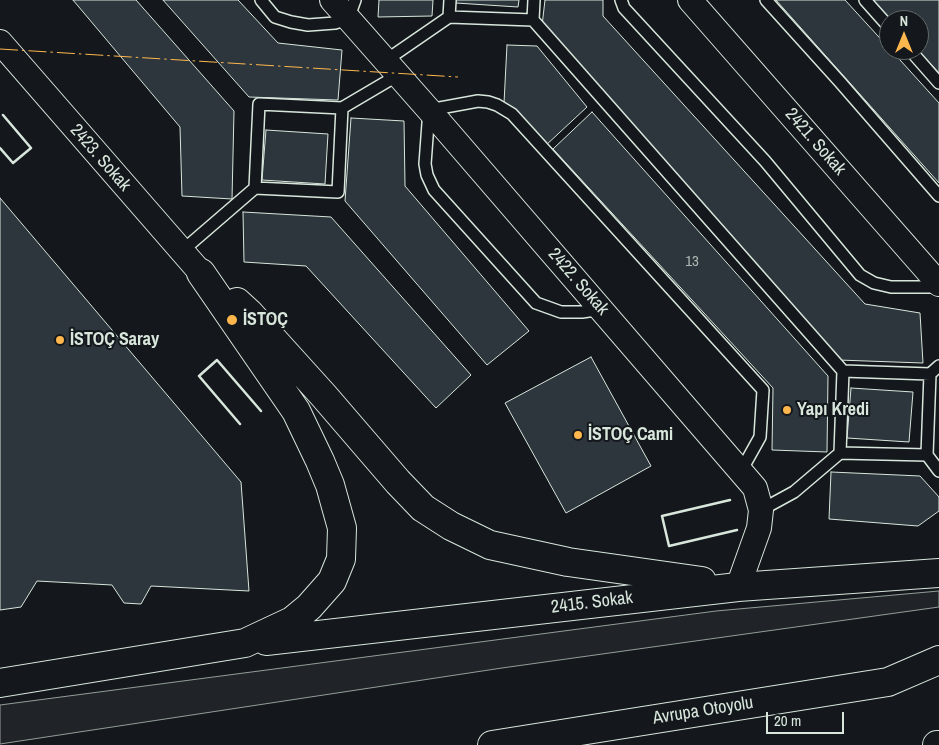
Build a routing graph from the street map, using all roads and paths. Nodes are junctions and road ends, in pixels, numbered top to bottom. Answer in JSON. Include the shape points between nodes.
{"nodes":[{"id":1,"x":261,"y":0,"type":"edge"},
{"id":2,"x":332,"y":0,"type":"edge"},
{"id":3,"x":450,"y":0,"type":"edge"},
{"id":4,"x":534,"y":0,"type":"edge"},
{"id":5,"x":621,"y":0,"type":"edge"},
{"id":6,"x":690,"y":0,"type":"edge"},
{"id":7,"x":766,"y":0,"type":"edge"},
{"id":8,"x":865,"y":0,"type":"edge"},
{"id":9,"x":352,"y":9,"type":"edge"},
{"id":10,"x":449,"y":16,"type":"junction"},
{"id":11,"x":879,"y":16,"type":"edge"},
{"id":12,"x":533,"y":20,"type":"junction"},
{"id":13,"x":0,"y":42,"type":"edge"},
{"id":14,"x":919,"y":60,"type":"edge"},
{"id":15,"x":391,"y":68,"type":"junction"},
{"id":16,"x":939,"y":83,"type":"edge"},
{"id":17,"x":342,"y":108,"type":"junction"},
{"id":18,"x":429,"y":110,"type":"junction"},
{"id":19,"x":255,"y":188,"type":"junction"},
{"id":20,"x":939,"y":196,"type":"edge"},
{"id":21,"x":182,"y":250,"type":"junction"},
{"id":22,"x":201,"y":273,"type":"junction"},
{"id":23,"x":939,"y":285,"type":"edge"},
{"id":24,"x":602,"y":309,"type":"junction"},
{"id":25,"x":843,"y":370,"type":"junction"},
{"id":26,"x":935,"y":370,"type":"edge"},
{"id":27,"x":840,"y":453,"type":"junction"},
{"id":28,"x":928,"y":455,"type":"junction"},
{"id":29,"x":939,"y":470,"type":"edge"},
{"id":30,"x":740,"y":471,"type":"junction"},
{"id":31,"x":761,"y":510,"type":"junction"},
{"id":32,"x":939,"y":573,"type":"edge"},
{"id":33,"x":738,"y":587,"type":"junction"},
{"id":34,"x":245,"y":643,"type":"junction"},
{"id":35,"x":939,"y":660,"type":"edge"},
{"id":36,"x":939,"y":675,"type":"edge"},
{"id":37,"x":888,"y":682,"type":"junction"},
{"id":38,"x":0,"y":683,"type":"edge"},
{"id":39,"x":492,"y":745,"type":"edge"}],
"edges":[{"from":1,"to":9,"type":"lane","via":[[275,16],[308,25],[335,23]]},
{"from":2,"to":9,"type":"street","name":"2422. Sokak"},
{"from":3,"to":10,"type":"lane"},
{"from":4,"to":12,"type":"lane"},
{"from":5,"to":23,"type":"lane","via":[[624,8],[766,161],[860,275],[891,287]]},
{"from":6,"to":23,"type":"street","name":"2421. Sokak"},
{"from":7,"to":20,"type":"lane"},
{"from":8,"to":11,"type":"lane"},
{"from":9,"to":15,"type":"street","name":"2422. Sokak"},
{"from":10,"to":12,"type":"lane"},
{"from":10,"to":15,"type":"lane"},
{"from":12,"to":25,"type":"lane"},
{"from":13,"to":21,"type":"street","name":"2423. Sokak"},
{"from":14,"to":16,"type":"lane"},
{"from":15,"to":17,"type":"lane"},
{"from":15,"to":18,"type":"street","name":"2422. Sokak"},
{"from":17,"to":19,"type":"lane","via":[[259,104]]},
{"from":17,"to":19,"type":"lane","via":[[338,192]]},
{"from":18,"to":24,"type":"street","name":"2422. Sokak"},
{"from":18,"to":24,"type":"lane","via":[[425,164],[434,190],[536,303],[560,312]]},
{"from":18,"to":30,"type":"lane","via":[[488,102],[512,114],[763,390],[760,437]]},
{"from":19,"to":21,"type":"lane"},
{"from":21,"to":22,"type":"street","name":"2423. Sokak"},
{"from":22,"to":33,"type":"main road","via":[[249,313],[423,508],[451,526],[490,545],[568,562]]},
{"from":22,"to":34,"type":"main road","via":[[296,411],[330,485],[342,528],[341,559],[332,582],[309,608],[292,621]]},
{"from":24,"to":30,"type":"street","name":"2422. Sokak"},
{"from":25,"to":26,"type":"lane"},
{"from":25,"to":27,"type":"lane"},
{"from":26,"to":28,"type":"lane"},
{"from":27,"to":28,"type":"lane"},
{"from":27,"to":31,"type":"lane","via":[[794,492]]},
{"from":28,"to":29,"type":"lane"},
{"from":30,"to":31,"type":"street","name":"2422. Sokak","via":[[755,488]]},
{"from":31,"to":33,"type":"street","name":"2422. Sokak","via":[[759,528]]},
{"from":32,"to":33,"type":"main road","name":"2415. Sokak"},
{"from":33,"to":34,"type":"main road","name":"2415. Sokak"},
{"from":34,"to":38,"type":"main road"},
{"from":35,"to":37,"type":"main road","name":"Avrupa Otoyolu"},
{"from":36,"to":37,"type":"main road"},
{"from":37,"to":39,"type":"main road","name":"Avrupa Otoyolu"}]}
